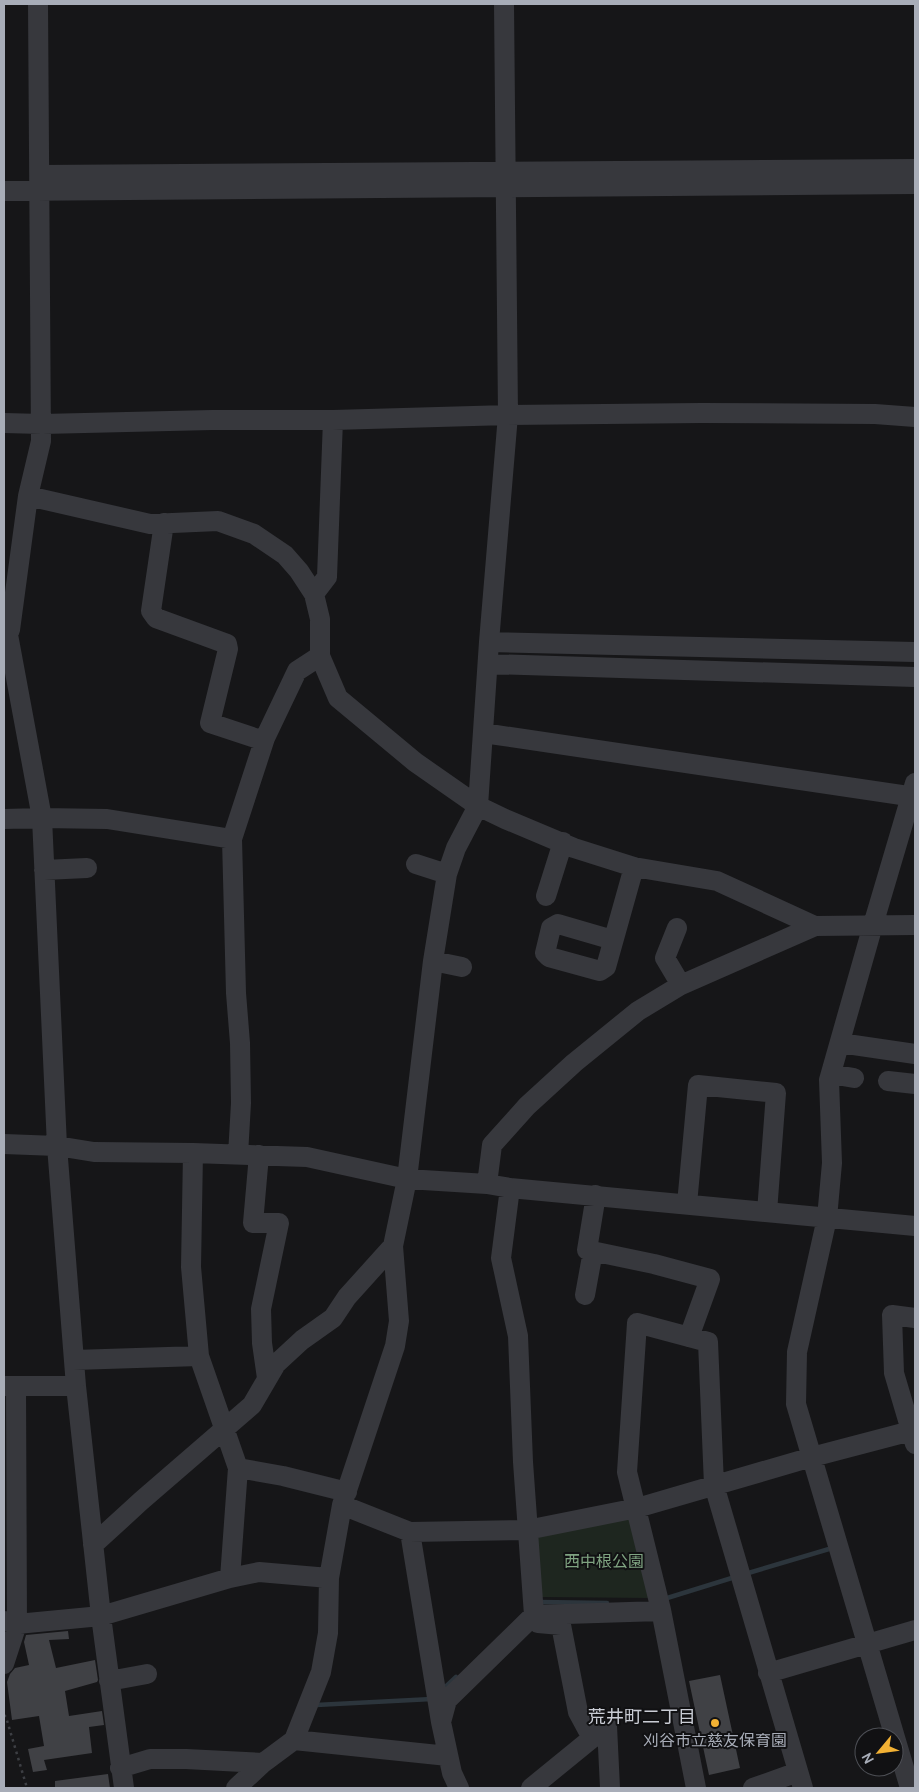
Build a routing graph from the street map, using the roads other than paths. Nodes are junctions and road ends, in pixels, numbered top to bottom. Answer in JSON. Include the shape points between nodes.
{"nodes":[{"id":1,"x":38,"y":4,"type":"edge"},
{"id":2,"x":504,"y":4,"type":"edge"},
{"id":3,"x":915,"y":169,"type":"edge"},
{"id":4,"x":505,"y":179,"type":"junction"},
{"id":5,"x":40,"y":183,"type":"junction"},
{"id":6,"x":915,"y":184,"type":"edge"},
{"id":7,"x":4,"y":191,"type":"edge"},
{"id":8,"x":508,"y":415,"type":"junction"},
{"id":9,"x":915,"y":417,"type":"edge"},
{"id":10,"x":333,"y":420,"type":"junction"},
{"id":11,"x":4,"y":423,"type":"edge"},
{"id":12,"x":42,"y":424,"type":"junction"},
{"id":13,"x":28,"y":496,"type":"junction"},
{"id":14,"x":164,"y":523,"type":"junction"},
{"id":15,"x":314,"y":594,"type":"junction"},
{"id":16,"x":4,"y":613,"type":"edge"},
{"id":17,"x":9,"y":637,"type":"junction"},
{"id":18,"x":489,"y":642,"type":"junction"},
{"id":19,"x":915,"y":652,"type":"edge"},
{"id":20,"x":320,"y":656,"type":"junction"},
{"id":21,"x":488,"y":664,"type":"junction"},
{"id":22,"x":915,"y":677,"type":"edge"},
{"id":23,"x":484,"y":734,"type":"junction"},
{"id":24,"x":264,"y":741,"type":"junction"},
{"id":25,"x":914,"y":793,"type":"edge"},
{"id":26,"x":478,"y":806,"type":"junction"},
{"id":27,"x":42,"y":818,"type":"junction"},
{"id":28,"x":4,"y":820,"type":"edge"},
{"id":29,"x":232,"y":839,"type":"junction"},
{"id":30,"x":563,"y":842,"type":"junction"},
{"id":31,"x":416,"y":864,"type":"dead end"},
{"id":32,"x":634,"y":867,"type":"junction"},
{"id":33,"x":86,"y":868,"type":"dead end"},
{"id":34,"x":44,"y":870,"type":"junction"},
{"id":35,"x":447,"y":874,"type":"junction"},
{"id":36,"x":546,"y":896,"type":"dead end"},
{"id":37,"x":873,"y":925,"type":"junction"},
{"id":38,"x":915,"y":925,"type":"edge"},
{"id":39,"x":815,"y":926,"type":"junction"},
{"id":40,"x":677,"y":928,"type":"dead end"},
{"id":41,"x":613,"y":940,"type":"dead end"},
{"id":42,"x":433,"y":961,"type":"junction"},
{"id":43,"x":462,"y":967,"type":"dead end"},
{"id":44,"x":681,"y":985,"type":"junction"},
{"id":45,"x":840,"y":1043,"type":"junction"},
{"id":46,"x":915,"y":1054,"type":"edge"},
{"id":47,"x":831,"y":1074,"type":"junction"},
{"id":48,"x":854,"y":1078,"type":"dead end"},
{"id":49,"x":888,"y":1081,"type":"dead end"},
{"id":50,"x":915,"y":1084,"type":"edge"},
{"id":51,"x":4,"y":1144,"type":"edge"},
{"id":52,"x":57,"y":1146,"type":"junction"},
{"id":53,"x":193,"y":1153,"type":"junction"},
{"id":54,"x":238,"y":1154,"type":"junction"},
{"id":55,"x":259,"y":1155,"type":"junction"},
{"id":56,"x":408,"y":1179,"type":"junction"},
{"id":57,"x":487,"y":1184,"type":"junction"},
{"id":58,"x":510,"y":1188,"type":"junction"},
{"id":59,"x":596,"y":1195,"type":"junction"},
{"id":60,"x":687,"y":1204,"type":"junction"},
{"id":61,"x":767,"y":1212,"type":"junction"},
{"id":62,"x":827,"y":1218,"type":"junction"},
{"id":63,"x":915,"y":1226,"type":"edge"},
{"id":64,"x":393,"y":1246,"type":"junction"},
{"id":65,"x":593,"y":1252,"type":"junction"},
{"id":66,"x":585,"y":1295,"type":"dead end"},
{"id":67,"x":915,"y":1318,"type":"edge"},
{"id":68,"x":690,"y":1337,"type":"junction"},
{"id":69,"x":198,"y":1356,"type":"junction"},
{"id":70,"x":74,"y":1360,"type":"junction"},
{"id":71,"x":267,"y":1378,"type":"junction"},
{"id":72,"x":10,"y":1386,"type":"edge"},
{"id":73,"x":76,"y":1386,"type":"junction"},
{"id":74,"x":225,"y":1430,"type":"junction"},
{"id":75,"x":913,"y":1437,"type":"edge"},
{"id":76,"x":812,"y":1457,"type":"junction"},
{"id":77,"x":238,"y":1468,"type":"junction"},
{"id":78,"x":714,"y":1486,"type":"junction"},
{"id":79,"x":345,"y":1499,"type":"junction"},
{"id":80,"x":637,"y":1508,"type":"junction"},
{"id":81,"x":527,"y":1530,"type":"junction"},
{"id":82,"x":410,"y":1532,"type":"junction"},
{"id":83,"x":94,"y":1545,"type":"junction"},
{"id":84,"x":230,"y":1578,"type":"junction"},
{"id":85,"x":329,"y":1578,"type":"junction"},
{"id":86,"x":659,"y":1604,"type":"junction"},
{"id":87,"x":532,"y":1612,"type":"junction"},
{"id":88,"x":101,"y":1616,"type":"junction"},
{"id":89,"x":10,"y":1622,"type":"edge"},
{"id":90,"x":915,"y":1630,"type":"edge"},
{"id":91,"x":866,"y":1644,"type":"junction"},
{"id":92,"x":4,"y":1664,"type":"edge"},
{"id":93,"x":768,"y":1673,"type":"junction"},
{"id":94,"x":147,"y":1674,"type":"dead end"},
{"id":95,"x":109,"y":1681,"type":"junction"},
{"id":96,"x":439,"y":1714,"type":"junction"},
{"id":97,"x":592,"y":1738,"type":"junction"},
{"id":98,"x":294,"y":1740,"type":"junction"},
{"id":99,"x":448,"y":1756,"type":"junction"},
{"id":100,"x":263,"y":1763,"type":"junction"},
{"id":101,"x":120,"y":1768,"type":"junction"},
{"id":102,"x":800,"y":1780,"type":"edge"},
{"id":103,"x":124,"y":1788,"type":"edge"},
{"id":104,"x":236,"y":1788,"type":"edge"},
{"id":105,"x":459,"y":1788,"type":"edge"},
{"id":106,"x":530,"y":1788,"type":"edge"},
{"id":107,"x":610,"y":1788,"type":"edge"},
{"id":108,"x":696,"y":1788,"type":"edge"},
{"id":109,"x":753,"y":1788,"type":"edge"},
{"id":110,"x":910,"y":1788,"type":"edge"}],
"edges":[{"from":1,"to":5,"type":"street"},
{"from":2,"to":4,"type":"street"},
{"from":3,"to":4,"type":"street"},
{"from":4,"to":5,"type":"street"},
{"from":4,"to":6,"type":"street"},
{"from":4,"to":8,"type":"street"},
{"from":5,"to":7,"type":"street"},
{"from":5,"to":12,"type":"street"},
{"from":8,"to":9,"type":"street","via":[[701,413]]},
{"from":8,"to":10,"type":"street"},
{"from":8,"to":18,"type":"street"},
{"from":10,"to":12,"type":"street"},
{"from":10,"to":15,"type":"street","via":[[327,577]]},
{"from":11,"to":12,"type":"street"},
{"from":12,"to":13,"type":"street"},
{"from":13,"to":14,"type":"street","via":[[150,524]]},
{"from":13,"to":17,"type":"street"},
{"from":14,"to":15,"type":"street","via":[[218,521],[254,534],[285,556]]},
{"from":14,"to":24,"type":"street","via":[[151,611],[156,618],[227,644],[210,723]]},
{"from":15,"to":20,"type":"street","via":[[320,619]]},
{"from":16,"to":17,"type":"street"},
{"from":17,"to":27,"type":"street"},
{"from":18,"to":19,"type":"street"},
{"from":18,"to":21,"type":"street"},
{"from":20,"to":24,"type":"street","via":[[297,671]]},
{"from":20,"to":26,"type":"street","via":[[338,698],[415,762]]},
{"from":21,"to":22,"type":"street"},
{"from":21,"to":23,"type":"street"},
{"from":23,"to":25,"type":"street"},
{"from":23,"to":26,"type":"street"},
{"from":24,"to":29,"type":"street"},
{"from":25,"to":37,"type":"street"},
{"from":26,"to":30,"type":"street"},
{"from":26,"to":35,"type":"street","via":[[456,848]]},
{"from":27,"to":28,"type":"street"},
{"from":27,"to":29,"type":"street","via":[[107,819]]},
{"from":27,"to":34,"type":"street"},
{"from":29,"to":54,"type":"street","via":[[240,1043]]},
{"from":30,"to":32,"type":"street"},
{"from":30,"to":36,"type":"street"},
{"from":31,"to":35,"type":"street"},
{"from":32,"to":39,"type":"street","via":[[717,881]]},
{"from":32,"to":41,"type":"street"},
{"from":33,"to":34,"type":"street"},
{"from":34,"to":52,"type":"street"},
{"from":35,"to":42,"type":"street"},
{"from":37,"to":38,"type":"street"},
{"from":37,"to":39,"type":"street"},
{"from":37,"to":45,"type":"street"},
{"from":39,"to":44,"type":"street"},
{"from":40,"to":44,"type":"street","via":[[665,958]]},
{"from":42,"to":43,"type":"street"},
{"from":42,"to":56,"type":"street"},
{"from":44,"to":57,"type":"street","via":[[638,1011],[527,1106],[492,1145]]},
{"from":45,"to":46,"type":"street"},
{"from":45,"to":47,"type":"street"},
{"from":47,"to":48,"type":"street"},
{"from":47,"to":62,"type":"street","via":[[832,1163]]},
{"from":49,"to":50,"type":"street"},
{"from":51,"to":52,"type":"street"},
{"from":52,"to":53,"type":"street","via":[[94,1152]]},
{"from":52,"to":70,"type":"street"},
{"from":53,"to":54,"type":"street"},
{"from":53,"to":69,"type":"street","via":[[191,1267]]},
{"from":54,"to":55,"type":"street"},
{"from":55,"to":56,"type":"street","via":[[307,1157]]},
{"from":55,"to":71,"type":"street","via":[[253,1223],[279,1223],[261,1309]]},
{"from":56,"to":57,"type":"street"},
{"from":56,"to":64,"type":"street"},
{"from":57,"to":58,"type":"street"},
{"from":58,"to":59,"type":"street"},
{"from":58,"to":81,"type":"street","via":[[501,1258],[518,1336]]},
{"from":59,"to":60,"type":"street"},
{"from":59,"to":65,"type":"street","via":[[587,1250]]},
{"from":60,"to":61,"type":"street"},
{"from":60,"to":61,"type":"street","via":[[698,1085],[776,1093]]},
{"from":61,"to":62,"type":"street"},
{"from":62,"to":63,"type":"street"},
{"from":62,"to":76,"type":"street","via":[[797,1352],[796,1404]]},
{"from":64,"to":71,"type":"street","via":[[346,1297],[333,1318],[302,1340],[276,1364]]},
{"from":64,"to":79,"type":"street","via":[[399,1321],[395,1346]]},
{"from":65,"to":66,"type":"street"},
{"from":65,"to":68,"type":"street","via":[[654,1264],[710,1280]]},
{"from":67,"to":75,"type":"street","via":[[892,1315],[894,1373]]},
{"from":68,"to":78,"type":"street","via":[[708,1342]]},
{"from":68,"to":80,"type":"street","via":[[637,1323],[627,1472]]},
{"from":69,"to":70,"type":"street"},
{"from":69,"to":74,"type":"street"},
{"from":70,"to":73,"type":"street"},
{"from":71,"to":74,"type":"street","via":[[252,1406]]},
{"from":72,"to":73,"type":"street"},
{"from":72,"to":89,"type":"street"},
{"from":73,"to":83,"type":"street"},
{"from":74,"to":77,"type":"street"},
{"from":74,"to":83,"type":"street"},
{"from":75,"to":76,"type":"street"},
{"from":76,"to":78,"type":"street"},
{"from":76,"to":91,"type":"street"},
{"from":77,"to":79,"type":"street","via":[[282,1476]]},
{"from":77,"to":84,"type":"street"},
{"from":78,"to":80,"type":"street"},
{"from":78,"to":93,"type":"street"},
{"from":79,"to":82,"type":"street"},
{"from":79,"to":85,"type":"street"},
{"from":80,"to":81,"type":"street"},
{"from":80,"to":86,"type":"street"},
{"from":81,"to":82,"type":"street"},
{"from":81,"to":87,"type":"street"},
{"from":82,"to":96,"type":"street"},
{"from":83,"to":88,"type":"street"},
{"from":84,"to":85,"type":"street","via":[[258,1572]]},
{"from":84,"to":88,"type":"street"},
{"from":85,"to":98,"type":"street","via":[[328,1634],[321,1672]]},
{"from":86,"to":87,"type":"street"},
{"from":86,"to":108,"type":"street"},
{"from":87,"to":96,"type":"street","via":[[447,1700]]},
{"from":87,"to":97,"type":"street","via":[[561,1625],[578,1712]]},
{"from":88,"to":89,"type":"street"},
{"from":88,"to":95,"type":"street"},
{"from":89,"to":92,"type":"street"},
{"from":90,"to":91,"type":"street"},
{"from":91,"to":93,"type":"street"},
{"from":91,"to":110,"type":"street"},
{"from":93,"to":102,"type":"street"},
{"from":94,"to":95,"type":"street"},
{"from":95,"to":101,"type":"street"},
{"from":96,"to":99,"type":"street"},
{"from":97,"to":106,"type":"street"},
{"from":97,"to":107,"type":"street","via":[[606,1726]]},
{"from":98,"to":99,"type":"street"},
{"from":98,"to":100,"type":"street"},
{"from":99,"to":105,"type":"street"},
{"from":100,"to":101,"type":"street","via":[[150,1759]]},
{"from":100,"to":104,"type":"street"},
{"from":101,"to":103,"type":"street"},
{"from":102,"to":109,"type":"street"}]}
